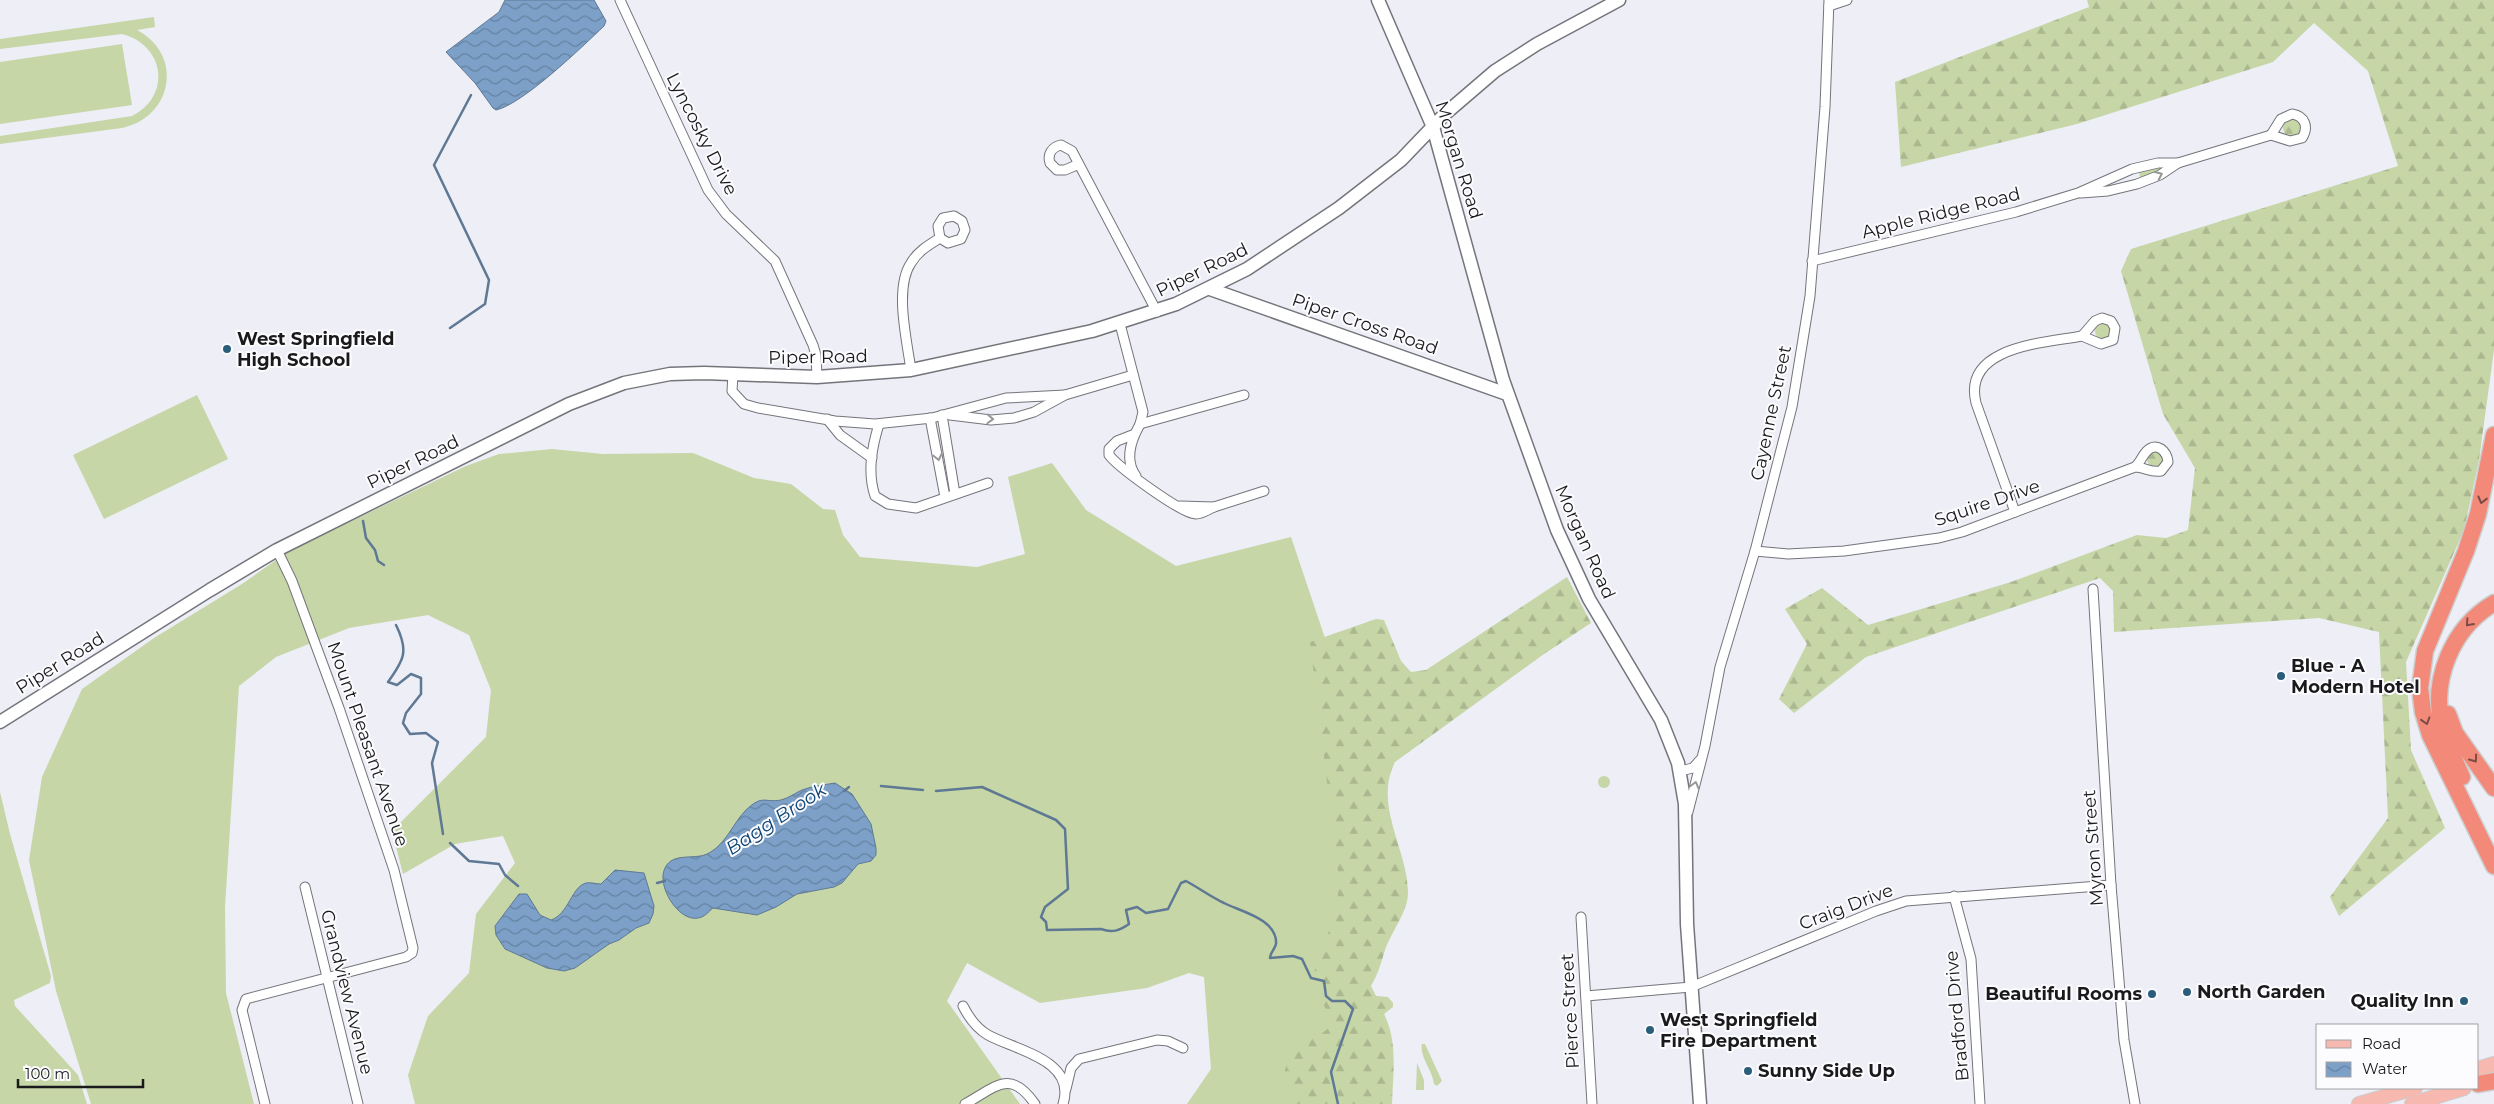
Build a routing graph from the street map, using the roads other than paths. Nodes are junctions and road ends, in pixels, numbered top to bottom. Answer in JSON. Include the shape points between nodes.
{"nodes":[{"id":1,"x":620,"y":0,"type":"edge"},
{"id":2,"x":1378,"y":0,"type":"edge"},
{"id":3,"x":1619,"y":0,"type":"edge"},
{"id":4,"x":1847,"y":0,"type":"edge"},
{"id":5,"x":1829,"y":3,"type":"edge"},
{"id":6,"x":1433,"y":126,"type":"junction"},
{"id":7,"x":2271,"y":135,"type":"dead end"},
{"id":8,"x":2178,"y":163,"type":"junction"},
{"id":9,"x":1079,"y":164,"type":"dead end"},
{"id":10,"x":2132,"y":169,"type":"junction"},
{"id":11,"x":2136,"y":184,"type":"junction"},
{"id":12,"x":2078,"y":193,"type":"junction"},
{"id":13,"x":940,"y":238,"type":"dead end"},
{"id":14,"x":1812,"y":261,"type":"junction"},
{"id":15,"x":1210,"y":289,"type":"junction"},
{"id":16,"x":1157,"y":312,"type":"junction"},
{"id":17,"x":1120,"y":324,"type":"junction"},
{"id":18,"x":2082,"y":336,"type":"dead end"},
{"id":19,"x":911,"y":370,"type":"junction"},
{"id":20,"x":734,"y":374,"type":"junction"},
{"id":21,"x":1133,"y":375,"type":"junction"},
{"id":22,"x":817,"y":377,"type":"junction"},
{"id":23,"x":1507,"y":394,"type":"junction"},
{"id":24,"x":1065,"y":395,"type":"junction"},
{"id":25,"x":1244,"y":395,"type":"dead end"},
{"id":26,"x":942,"y":415,"type":"junction"},
{"id":27,"x":930,"y":418,"type":"junction"},
{"id":28,"x":826,"y":419,"type":"junction"},
{"id":29,"x":879,"y":424,"type":"junction"},
{"id":30,"x":1140,"y":424,"type":"junction"},
{"id":31,"x":1135,"y":434,"type":"junction"},
{"id":32,"x":2494,"y":435,"type":"edge"},
{"id":33,"x":872,"y":458,"type":"junction"},
{"id":34,"x":2135,"y":467,"type":"dead end"},
{"id":35,"x":1139,"y":480,"type":"junction"},
{"id":36,"x":988,"y":483,"type":"dead end"},
{"id":37,"x":1264,"y":491,"type":"dead end"},
{"id":38,"x":955,"y":494,"type":"junction"},
{"id":39,"x":945,"y":497,"type":"junction"},
{"id":40,"x":2015,"y":512,"type":"junction"},
{"id":41,"x":277,"y":550,"type":"junction"},
{"id":42,"x":1754,"y":551,"type":"junction"},
{"id":43,"x":2093,"y":589,"type":"dead end"},
{"id":44,"x":2494,"y":603,"type":"edge"},
{"id":45,"x":2452,"y":648,"type":"junction"},
{"id":46,"x":0,"y":722,"type":"edge"},
{"id":47,"x":1705,"y":746,"type":"junction"},
{"id":48,"x":1680,"y":771,"type":"junction"},
{"id":49,"x":2494,"y":788,"type":"edge"},
{"id":50,"x":1686,"y":824,"type":"junction"},
{"id":51,"x":2494,"y":850,"type":"edge"},
{"id":52,"x":2494,"y":866,"type":"edge"},
{"id":53,"x":2111,"y":885,"type":"junction"},
{"id":54,"x":304,"y":887,"type":"dead end"},
{"id":55,"x":1954,"y":896,"type":"junction"},
{"id":56,"x":1581,"y":917,"type":"dead end"},
{"id":57,"x":326,"y":978,"type":"junction"},
{"id":58,"x":1691,"y":987,"type":"junction"},
{"id":59,"x":1586,"y":996,"type":"junction"},
{"id":60,"x":963,"y":1006,"type":"dead end"},
{"id":61,"x":1183,"y":1048,"type":"dead end"},
{"id":62,"x":2494,"y":1064,"type":"edge"},
{"id":63,"x":2479,"y":1069,"type":"edge"},
{"id":64,"x":2494,"y":1079,"type":"edge"},
{"id":65,"x":2479,"y":1084,"type":"edge"},
{"id":66,"x":1066,"y":1089,"type":"junction"},
{"id":67,"x":2411,"y":1089,"type":"edge"},
{"id":68,"x":2461,"y":1089,"type":"edge"},
{"id":69,"x":265,"y":1104,"type":"edge"},
{"id":70,"x":358,"y":1104,"type":"edge"},
{"id":71,"x":965,"y":1104,"type":"edge"},
{"id":72,"x":1035,"y":1104,"type":"edge"},
{"id":73,"x":1064,"y":1104,"type":"edge"},
{"id":74,"x":1592,"y":1104,"type":"edge"},
{"id":75,"x":1700,"y":1104,"type":"edge"},
{"id":76,"x":1980,"y":1104,"type":"edge"},
{"id":77,"x":2135,"y":1104,"type":"edge"},
{"id":78,"x":2359,"y":1104,"type":"edge"},
{"id":79,"x":2412,"y":1104,"type":"edge"}],
"edges":[{"from":1,"to":22,"type":"street","name":"Lyncosky Drive","via":[[708,190],[726,214],[775,262],[813,344]]},
{"from":2,"to":6,"type":"main road","name":"Morgan Road"},
{"from":3,"to":6,"type":"main road","name":"Piper Road","via":[[1506,64],[1466,94]]},
{"from":4,"to":5,"type":"street"},
{"from":5,"to":14,"type":"street","name":"Cayenne Street","via":[[1825,107]]},
{"from":6,"to":15,"type":"main road","name":"Piper Road","via":[[1401,160],[1352,198],[1269,255]]},
{"from":6,"to":23,"type":"main road","name":"Morgan Road"},
{"from":7,"to":8,"type":"street","name":"Apple Ridge Road"},
{"from":8,"to":10,"type":"street","name":"Apple Ridge Road","via":[[2158,163]]},
{"from":11,"to":8,"type":"street","name":"Apple Ridge Road","one_way":true,"via":[[2160,175]]},
{"from":9,"to":16,"type":"street"},
{"from":10,"to":11,"type":"street"},
{"from":10,"to":12,"type":"street","name":"Apple Ridge Road"},
{"from":11,"to":12,"type":"street","name":"Apple Ridge Road","via":[[2108,191]]},
{"from":12,"to":14,"type":"street","name":"Apple Ridge Road","via":[[1985,220]]},
{"from":13,"to":19,"type":"street","via":[[914,258],[904,278],[903,304]]},
{"from":14,"to":42,"type":"street","name":"Cayenne Street","via":[[1810,296],[1792,407]]},
{"from":15,"to":16,"type":"main road","name":"Piper Road"},
{"from":15,"to":23,"type":"main road","name":"Piper Cross Road"},
{"from":16,"to":17,"type":"main road","name":"Piper Road"},
{"from":17,"to":19,"type":"main road","name":"Piper Road"},
{"from":17,"to":21,"type":"street"},
{"from":18,"to":40,"type":"street","via":[[2010,351],[1986,364],[1977,375],[1974,388],[1976,403]]},
{"from":19,"to":22,"type":"main road","name":"Piper Road"},
{"from":20,"to":22,"type":"main road","name":"Piper Road"},
{"from":20,"to":28,"type":"street","via":[[732,391],[744,404]]},
{"from":20,"to":41,"type":"main road","name":"Piper Road","via":[[660,376],[624,383],[593,394]]},
{"from":21,"to":24,"type":"street"},
{"from":21,"to":30,"type":"street","via":[[1143,412]]},
{"from":23,"to":48,"type":"main road","name":"Morgan Road","via":[[1570,561],[1661,720]]},
{"from":24,"to":26,"type":"street","via":[[1006,398]]},
{"from":26,"to":24,"type":"street","one_way":true,"via":[[991,420],[1014,418],[1034,412]]},
{"from":25,"to":30,"type":"street"},
{"from":26,"to":27,"type":"street"},
{"from":26,"to":38,"type":"street"},
{"from":27,"to":29,"type":"street"},
{"from":27,"to":39,"type":"street","one_way":true},
{"from":28,"to":29,"type":"street"},
{"from":28,"to":33,"type":"street"},
{"from":29,"to":33,"type":"street"},
{"from":30,"to":31,"type":"street"},
{"from":31,"to":35,"type":"street","via":[[1130,458],[1132,470]]},
{"from":31,"to":35,"type":"street","via":[[1118,440],[1109,452],[1112,459]]},
{"from":32,"to":52,"type":"highway","one_way":true,"via":[[2476,520],[2426,651],[2420,688],[2430,735]]},
{"from":33,"to":39,"type":"street","via":[[875,496],[888,504],[916,508]]},
{"from":34,"to":40,"type":"street","name":"Squire Drive"},
{"from":35,"to":37,"type":"street","via":[[1196,514]]},
{"from":36,"to":38,"type":"street"},
{"from":38,"to":39,"type":"street"},
{"from":40,"to":42,"type":"street","name":"Squire Drive","via":[[1939,538],[1788,554]]},
{"from":41,"to":46,"type":"main road","name":"Piper Road"},
{"from":41,"to":57,"type":"street","name":"Mount Pleasant Avenue","via":[[324,665],[394,870],[413,942],[412,953],[406,958]]},
{"from":42,"to":47,"type":"street","name":"Cayenne Street","via":[[1720,667]]},
{"from":43,"to":53,"type":"street","name":"Myron Street"},
{"from":44,"to":45,"type":"highway","one_way":true,"via":[[2469,622]]},
{"from":45,"to":49,"type":"highway","one_way":true,"via":[[2445,669],[2444,686],[2450,719]]},
{"from":45,"to":51,"type":"highway","via":[[2440,686],[2441,721]]},
{"from":47,"to":48,"type":"street","via":[[1693,768]]},
{"from":50,"to":47,"type":"street","name":"Cayenne Street","one_way":true},
{"from":48,"to":50,"type":"main road","name":"Morgan Road"},
{"from":50,"to":58,"type":"main road","name":"Morgan Road"},
{"from":53,"to":55,"type":"street","name":"Craig Drive"},
{"from":53,"to":77,"type":"street","name":"Myron Street","via":[[2124,1040]]},
{"from":54,"to":57,"type":"street","name":"Grandview Avenue"},
{"from":55,"to":58,"type":"street","name":"Craig Drive","via":[[1894,904]]},
{"from":55,"to":76,"type":"street","name":"Bradford Drive","via":[[1971,959]]},
{"from":56,"to":59,"type":"street","name":"Pierce Street"},
{"from":57,"to":69,"type":"street","via":[[250,997],[242,1005]]},
{"from":57,"to":70,"type":"street","name":"Grandview Avenue"},
{"from":58,"to":59,"type":"street","name":"Craig Drive"},
{"from":58,"to":75,"type":"main road","name":"Morgan Road"},
{"from":59,"to":74,"type":"street","name":"Pierce Street"},
{"from":60,"to":66,"type":"street","via":[[973,1023],[988,1035],[1049,1063]]},
{"from":61,"to":66,"type":"street","via":[[1157,1040],[1079,1059],[1071,1068]]},
{"from":62,"to":63,"type":"main road"},
{"from":64,"to":65,"type":"highway"},
{"from":66,"to":73,"type":"street"},
{"from":67,"to":78,"type":"main road"},
{"from":68,"to":79,"type":"main road"},
{"from":71,"to":72,"type":"street","via":[[1010,1082],[1020,1086]]}]}
